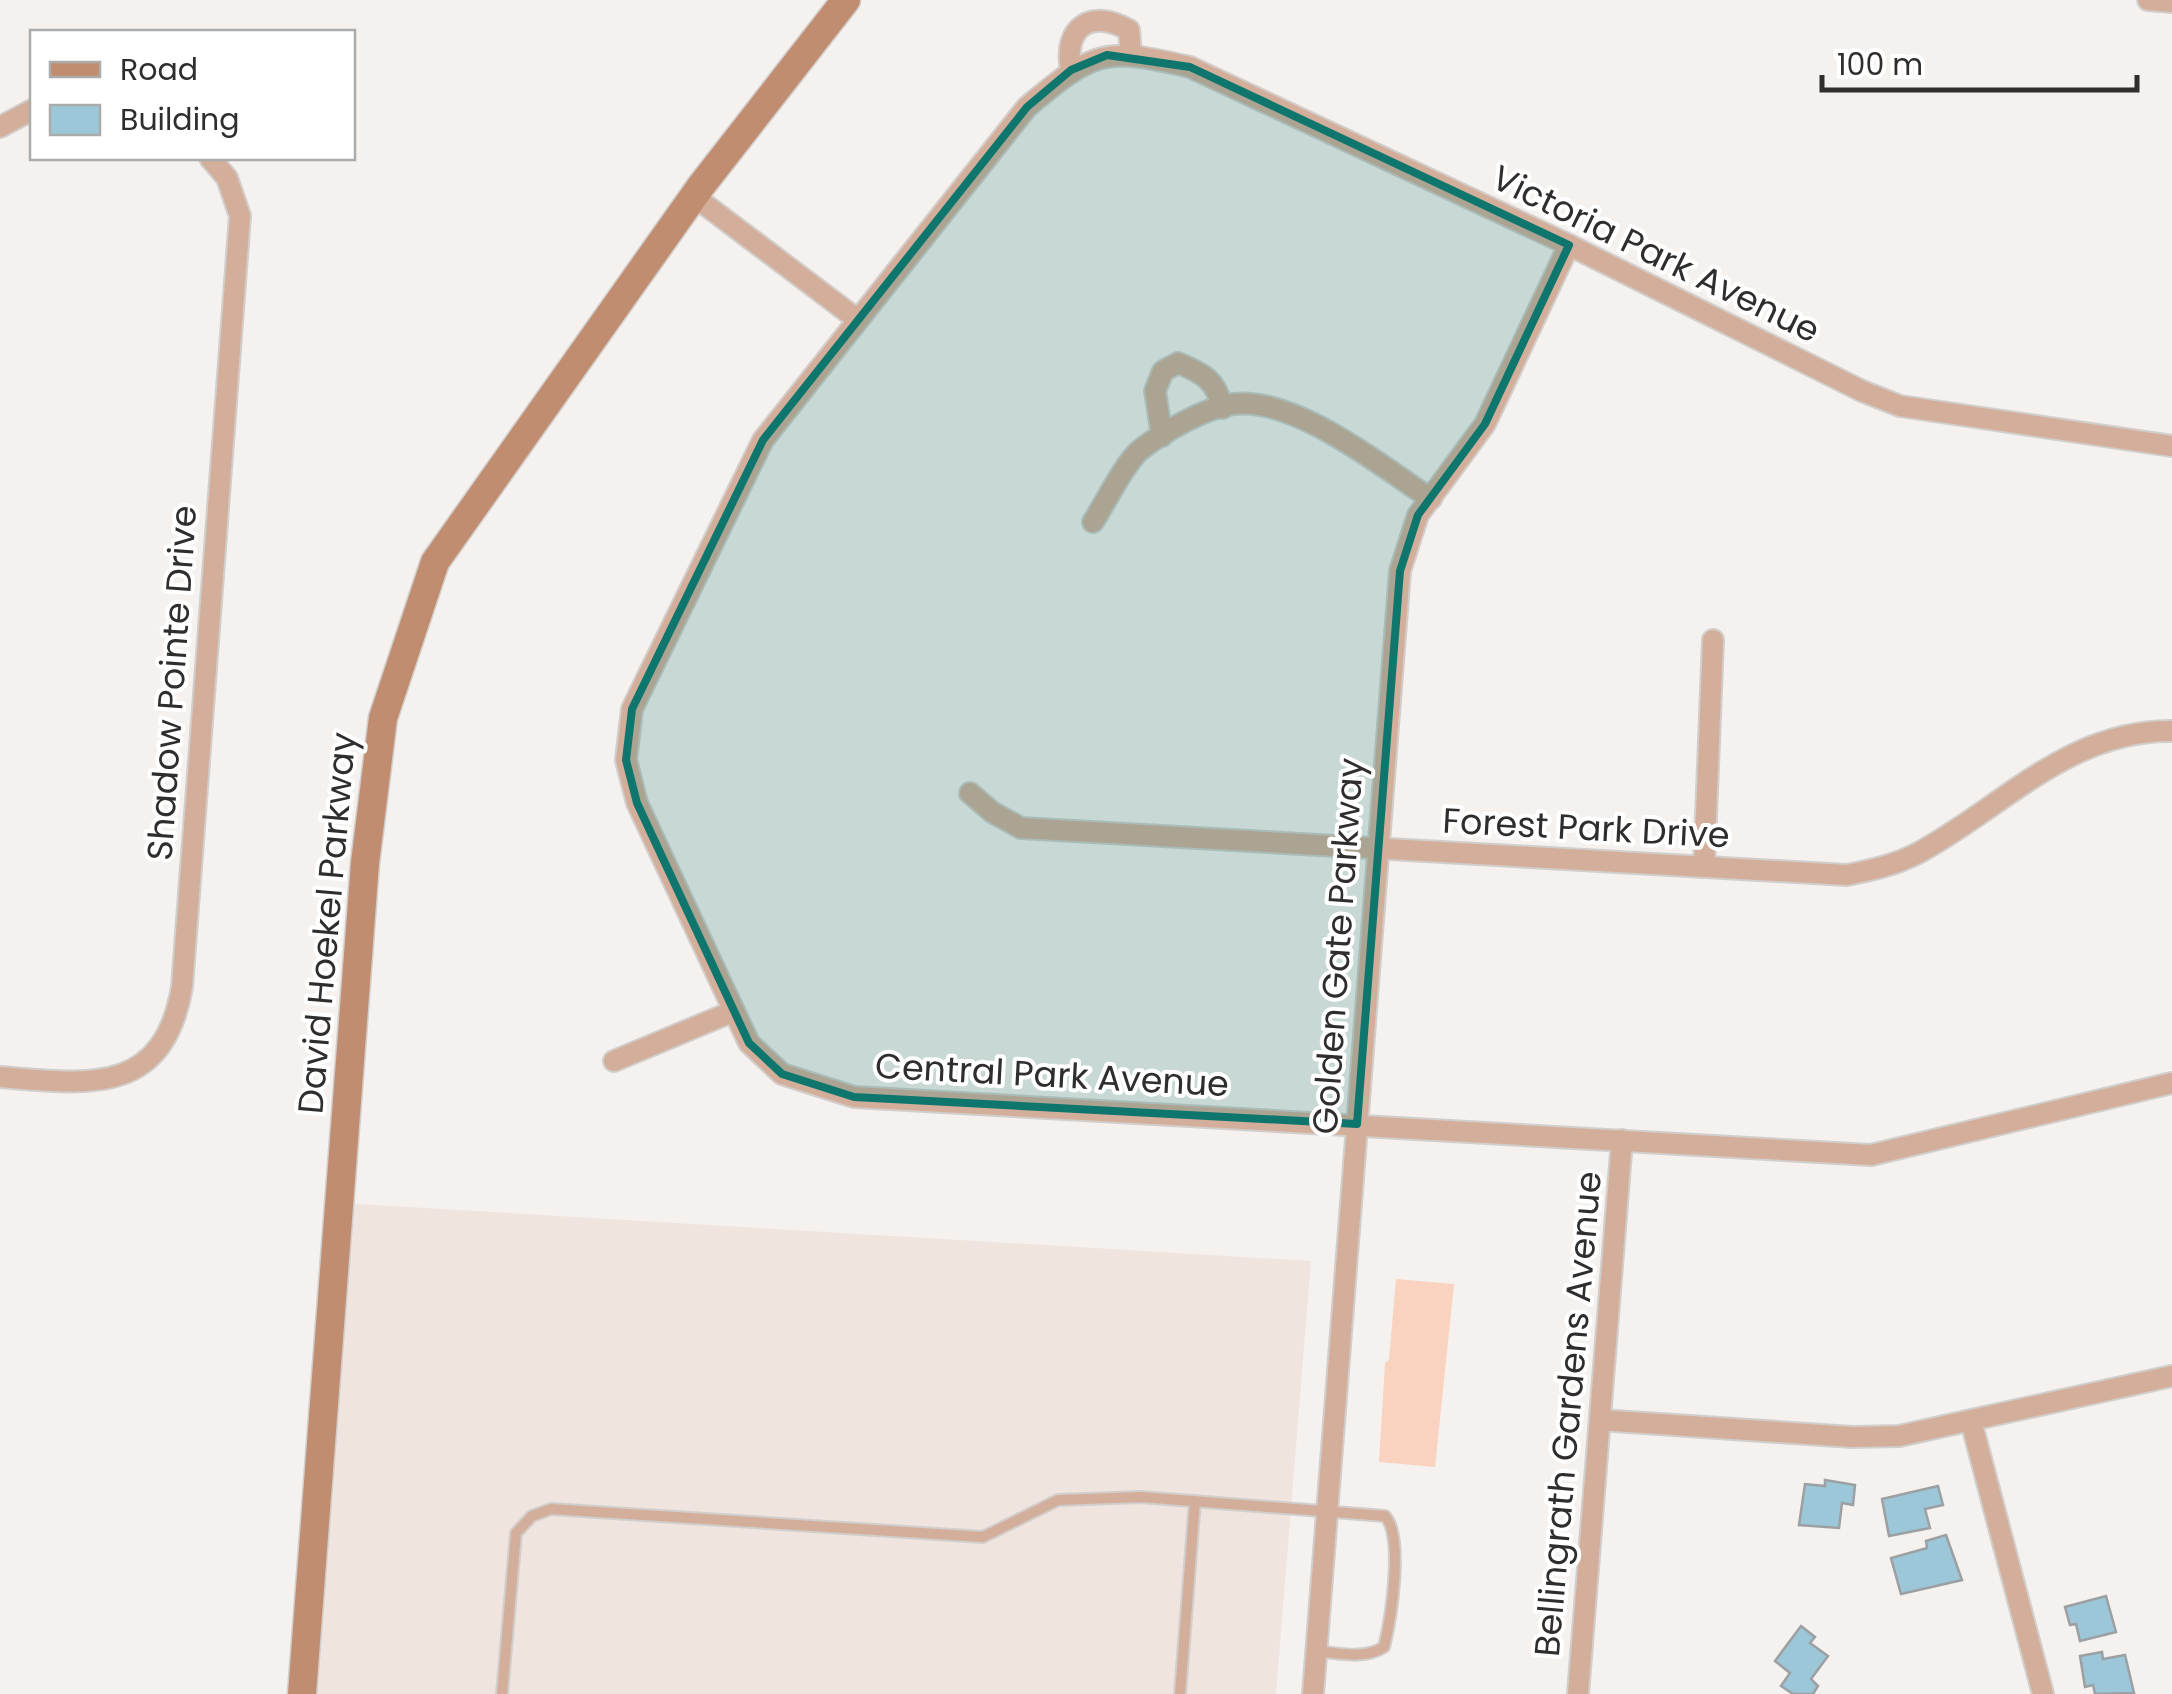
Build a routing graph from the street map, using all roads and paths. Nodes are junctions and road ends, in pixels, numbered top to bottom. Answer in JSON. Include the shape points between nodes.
{"nodes":[{"id":1,"x":846,"y":0,"type":"edge"},
{"id":2,"x":2148,"y":0,"type":"edge"},
{"id":3,"x":2172,"y":2,"type":"edge"},
{"id":4,"x":1131,"y":54,"type":"junction"},
{"id":5,"x":1071,"y":70,"type":"junction"},
{"id":6,"x":30,"y":111,"type":"edge"},
{"id":7,"x":0,"y":126,"type":"edge"},
{"id":8,"x":212,"y":160,"type":"edge"},
{"id":9,"x":695,"y":197,"type":"junction"},
{"id":10,"x":1569,"y":245,"type":"junction"},
{"id":11,"x":858,"y":320,"type":"junction"},
{"id":12,"x":1223,"y":408,"type":"junction"},
{"id":13,"x":1162,"y":436,"type":"junction"},
{"id":14,"x":2172,"y":446,"type":"edge"},
{"id":15,"x":1431,"y":499,"type":"junction"},
{"id":16,"x":1094,"y":522,"type":"dead end"},
{"id":17,"x":1713,"y":640,"type":"dead end"},
{"id":18,"x":2172,"y":730,"type":"edge"},
{"id":19,"x":970,"y":794,"type":"dead end"},
{"id":20,"x":1378,"y":848,"type":"junction"},
{"id":21,"x":1704,"y":867,"type":"junction"},
{"id":22,"x":734,"y":1011,"type":"junction"},
{"id":23,"x":614,"y":1062,"type":"dead end"},
{"id":24,"x":0,"y":1076,"type":"edge"},
{"id":25,"x":2172,"y":1083,"type":"edge"},
{"id":26,"x":1358,"y":1124,"type":"junction"},
{"id":27,"x":1622,"y":1140,"type":"junction"},
{"id":28,"x":2172,"y":1376,"type":"edge"},
{"id":29,"x":1600,"y":1420,"type":"junction"},
{"id":30,"x":1971,"y":1422,"type":"junction"},
{"id":31,"x":1196,"y":1501,"type":"junction"},
{"id":32,"x":1327,"y":1512,"type":"junction"},
{"id":33,"x":1316,"y":1651,"type":"junction"},
{"id":34,"x":302,"y":1694,"type":"edge"},
{"id":35,"x":502,"y":1694,"type":"edge"},
{"id":36,"x":1180,"y":1694,"type":"edge"},
{"id":37,"x":1313,"y":1694,"type":"edge"},
{"id":38,"x":1578,"y":1694,"type":"edge"},
{"id":39,"x":2043,"y":1694,"type":"edge"}],
"edges":[{"from":1,"to":9,"type":"main road","name":"David Hoekel Parkway"},
{"from":2,"to":3,"type":"street"},
{"from":4,"to":5,"type":"street","name":"Victoria Park Avenue","via":[[1107,55]]},
{"from":4,"to":5,"type":"street","via":[[1129,30],[1092,20],[1074,32]]},
{"from":4,"to":10,"type":"street","name":"Victoria Park Avenue","via":[[1190,67]]},
{"from":5,"to":11,"type":"street","name":"Victoria Park Avenue","via":[[1028,106]]},
{"from":6,"to":7,"type":"street"},
{"from":8,"to":24,"type":"street","name":"Shadow Pointe Drive","via":[[227,178],[240,216],[176,1021],[160,1046],[114,1080],[83,1084]]},
{"from":9,"to":11,"type":"street"},
{"from":9,"to":34,"type":"main road","name":"David Hoekel Parkway","via":[[435,562],[383,718]]},
{"from":10,"to":14,"type":"street","name":"Victoria Park Avenue","via":[[1900,406]]},
{"from":10,"to":15,"type":"street","name":"Golden Gate Parkway","via":[[1486,424]]},
{"from":11,"to":22,"type":"street","name":"Central Park Avenue","via":[[763,440],[632,709],[626,760],[637,803]]},
{"from":12,"to":13,"type":"street"},
{"from":12,"to":13,"type":"street","via":[[1216,386],[1178,363],[1163,371],[1155,392]]},
{"from":12,"to":15,"type":"street","via":[[1284,410],[1330,432]]},
{"from":13,"to":16,"type":"street","via":[[1137,453]]},
{"from":15,"to":20,"type":"street","name":"Golden Gate Parkway","via":[[1418,515],[1400,571]]},
{"from":17,"to":21,"type":"street"},
{"from":18,"to":21,"type":"street","name":"Forest Park Drive","via":[[2096,742],[1885,867],[1846,876]]},
{"from":19,"to":20,"type":"street","name":"Forest Park Drive","via":[[1021,828]]},
{"from":20,"to":21,"type":"street","name":"Forest Park Drive"},
{"from":20,"to":26,"type":"street","name":"Golden Gate Parkway"},
{"from":22,"to":23,"type":"street"},
{"from":22,"to":26,"type":"street","name":"Central Park Avenue","via":[[748,1043],[782,1074],[854,1098]]},
{"from":25,"to":27,"type":"street","name":"Central Park Avenue","via":[[1871,1155]]},
{"from":26,"to":27,"type":"street","name":"Central Park Avenue"},
{"from":26,"to":32,"type":"street","name":"Golden Gate Parkway"},
{"from":27,"to":29,"type":"street","name":"Bellingrath Gardens Avenue"},
{"from":28,"to":30,"type":"street"},
{"from":29,"to":30,"type":"street","via":[[1852,1437]]},
{"from":29,"to":38,"type":"street","name":"Bellingrath Gardens Avenue"},
{"from":30,"to":39,"type":"street"},
{"from":31,"to":32,"type":"lane"},
{"from":31,"to":35,"type":"lane","via":[[1058,1500],[983,1536],[551,1509],[516,1533]]},
{"from":31,"to":36,"type":"lane"},
{"from":32,"to":33,"type":"street","name":"Golden Gate Parkway"},
{"from":32,"to":33,"type":"lane","via":[[1385,1516],[1395,1550],[1384,1647],[1362,1655]]},
{"from":33,"to":37,"type":"street","name":"Golden Gate Parkway"}]}
